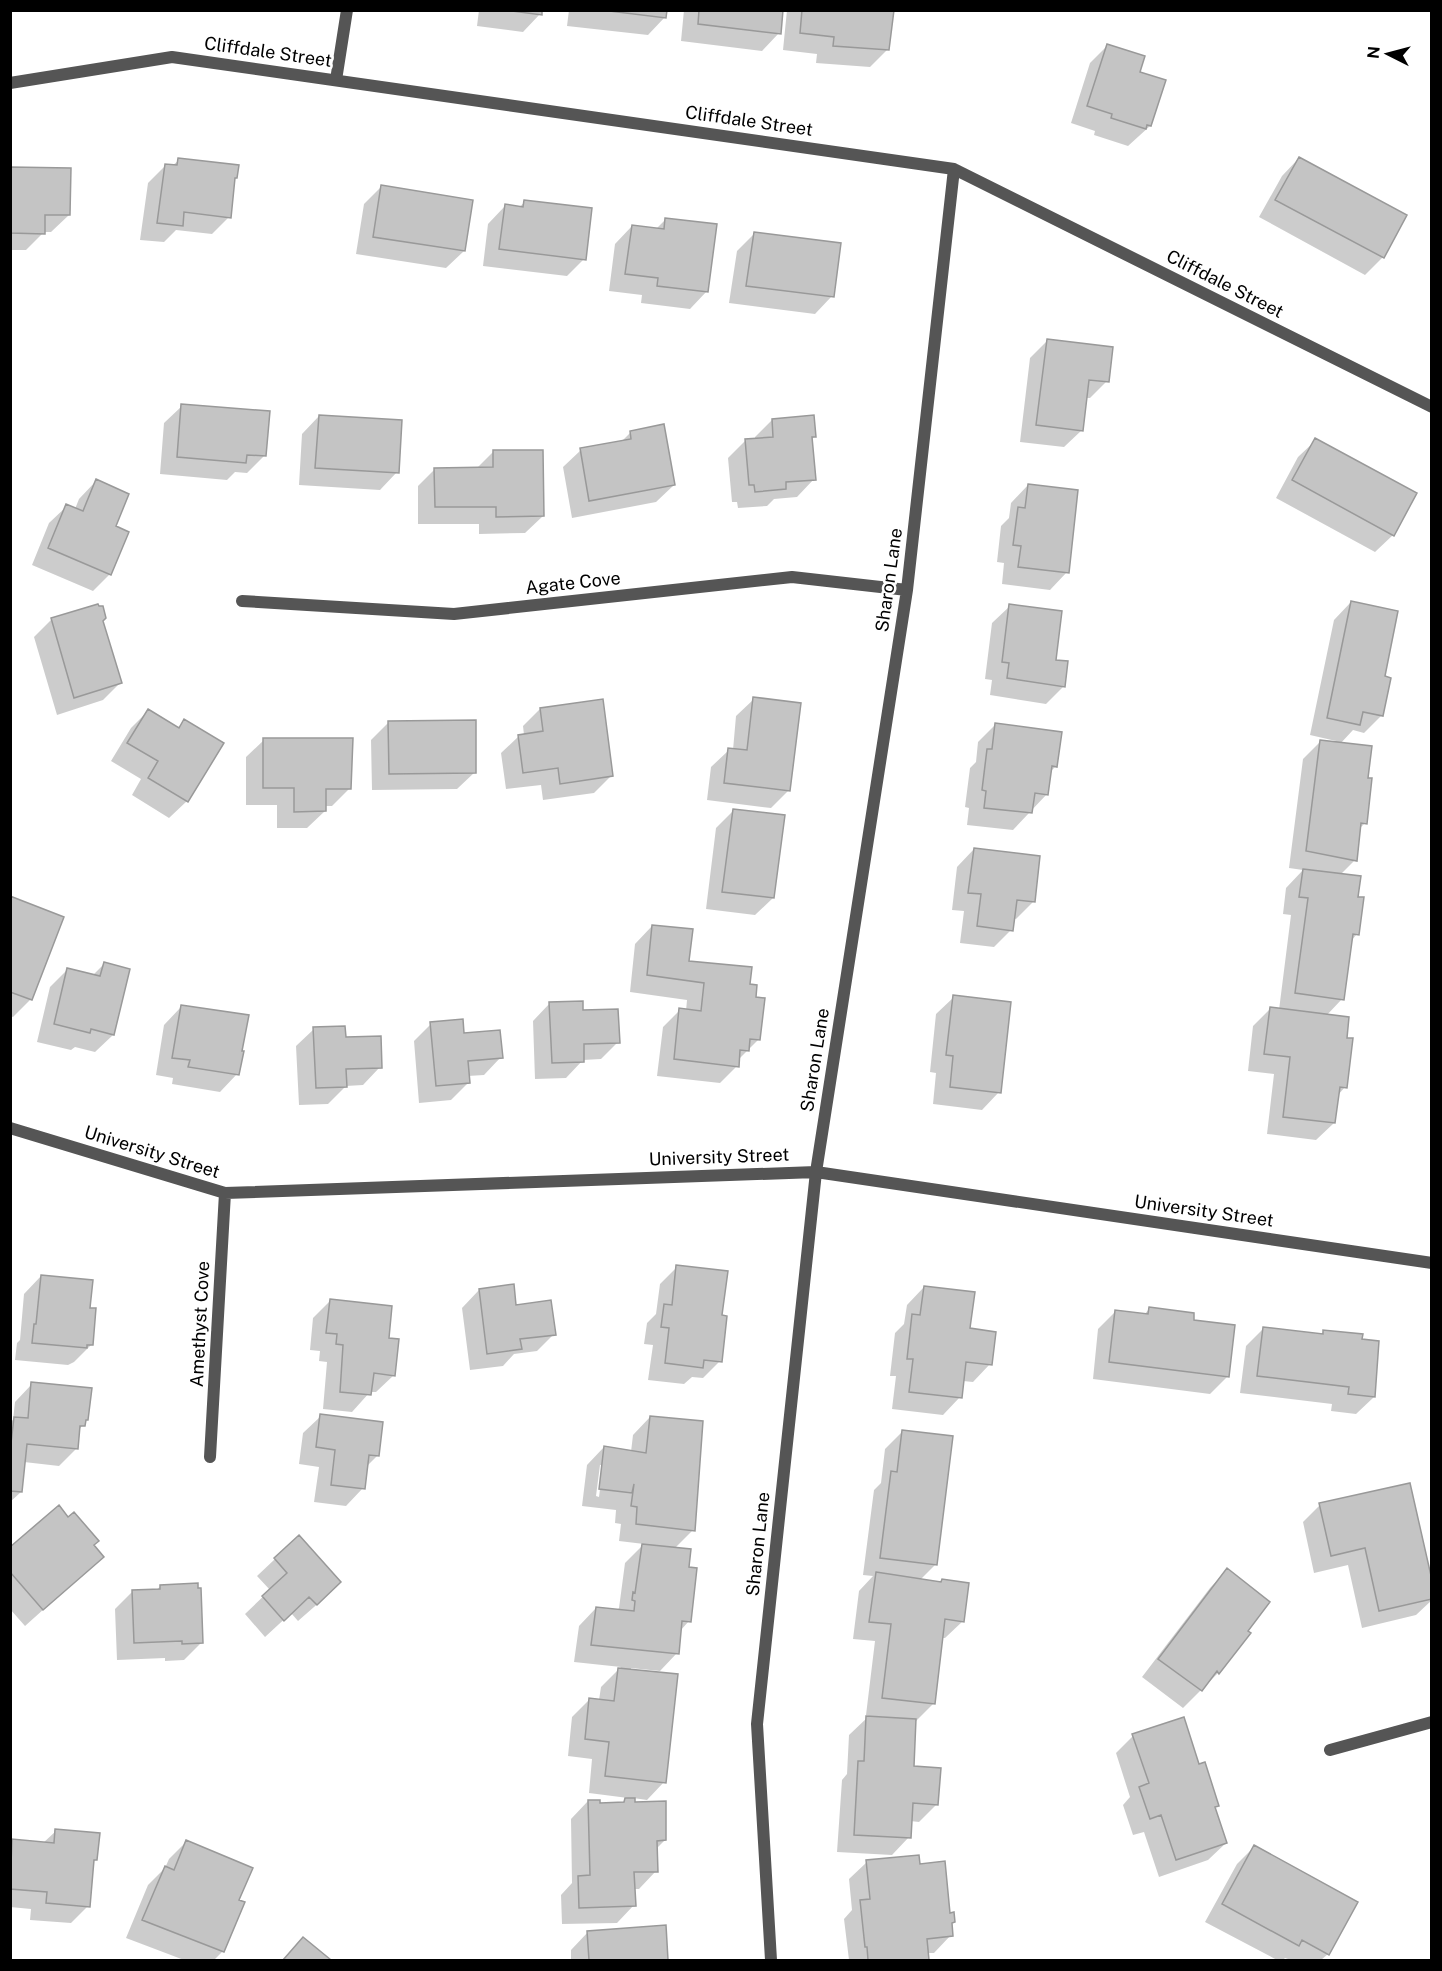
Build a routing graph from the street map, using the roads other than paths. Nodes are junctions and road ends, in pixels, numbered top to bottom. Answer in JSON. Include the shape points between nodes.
{"nodes":[{"id":1,"x":347,"y":10,"type":"edge"},
{"id":2,"x":336,"y":80,"type":"junction"},
{"id":3,"x":10,"y":82,"type":"edge"},
{"id":4,"x":954,"y":169,"type":"junction"},
{"id":5,"x":1431,"y":407,"type":"edge"},
{"id":6,"x":907,"y":591,"type":"junction"},
{"id":7,"x":242,"y":601,"type":"dead end"},
{"id":8,"x":10,"y":1128,"type":"edge"},
{"id":9,"x":816,"y":1172,"type":"junction"},
{"id":10,"x":225,"y":1193,"type":"junction"},
{"id":11,"x":1431,"y":1263,"type":"edge"},
{"id":12,"x":210,"y":1457,"type":"dead end"},
{"id":13,"x":1431,"y":1722,"type":"edge"},
{"id":14,"x":1330,"y":1750,"type":"dead end"},
{"id":15,"x":771,"y":1960,"type":"edge"}],
"edges":[{"from":1,"to":2,"type":"street"},
{"from":2,"to":3,"type":"street","name":"Cliffdale Street","via":[[172,57]]},
{"from":2,"to":4,"type":"street","name":"Cliffdale Street"},
{"from":4,"to":5,"type":"street","name":"Cliffdale Street"},
{"from":4,"to":6,"type":"street","name":"Sharon Lane"},
{"from":6,"to":7,"type":"street","name":"Agate Cove","via":[[792,577],[453,614]]},
{"from":6,"to":9,"type":"street","name":"Sharon Lane"},
{"from":8,"to":10,"type":"street","name":"University Street"},
{"from":9,"to":10,"type":"street","name":"University Street"},
{"from":9,"to":11,"type":"street","name":"University Street"},
{"from":9,"to":15,"type":"street","name":"Sharon Lane","via":[[757,1724]]},
{"from":10,"to":12,"type":"street","name":"Amethyst Cove"},
{"from":13,"to":14,"type":"street"}]}
